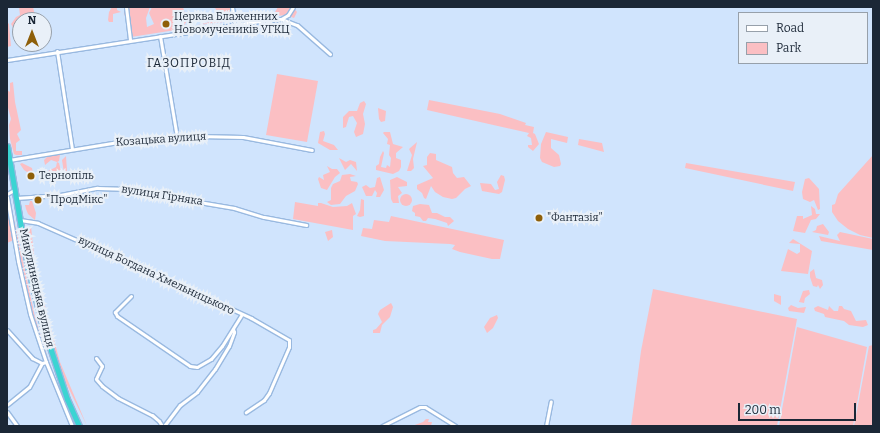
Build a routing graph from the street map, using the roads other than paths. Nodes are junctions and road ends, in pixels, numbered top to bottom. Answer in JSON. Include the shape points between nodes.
{"nodes":[{"id":1,"x":126,"y":7,"type":"edge"},
{"id":2,"x":232,"y":7,"type":"edge"},
{"id":3,"x":293,"y":7,"type":"edge"},
{"id":4,"x":281,"y":19,"type":"junction"},
{"id":5,"x":235,"y":25,"type":"junction"},
{"id":6,"x":160,"y":36,"type":"junction"},
{"id":7,"x":130,"y":40,"type":"junction"},
{"id":8,"x":57,"y":51,"type":"junction"},
{"id":9,"x":330,"y":54,"type":"dead end"},
{"id":10,"x":7,"y":60,"type":"edge"},
{"id":11,"x":177,"y":138,"type":"junction"},
{"id":12,"x":7,"y":146,"type":"edge"},
{"id":13,"x":72,"y":149,"type":"junction"},
{"id":14,"x":312,"y":150,"type":"dead end"},
{"id":15,"x":10,"y":160,"type":"junction"},
{"id":16,"x":14,"y":190,"type":"junction"},
{"id":17,"x":7,"y":195,"type":"edge"},
{"id":18,"x":16,"y":198,"type":"junction"},
{"id":19,"x":20,"y":220,"type":"junction"},
{"id":20,"x":306,"y":225,"type":"dead end"},
{"id":21,"x":131,"y":296,"type":"dead end"},
{"id":22,"x":241,"y":315,"type":"junction"},
{"id":23,"x":233,"y":329,"type":"junction"},
{"id":24,"x":7,"y":330,"type":"edge"},
{"id":25,"x":96,"y":358,"type":"dead end"},
{"id":26,"x":44,"y":363,"type":"junction"},
{"id":27,"x":551,"y":402,"type":"dead end"},
{"id":28,"x":7,"y":404,"type":"edge"},
{"id":29,"x":7,"y":412,"type":"edge"},
{"id":30,"x":246,"y":412,"type":"dead end"},
{"id":31,"x":17,"y":426,"type":"edge"},
{"id":32,"x":72,"y":426,"type":"edge"},
{"id":33,"x":79,"y":426,"type":"edge"},
{"id":34,"x":163,"y":426,"type":"edge"},
{"id":35,"x":382,"y":426,"type":"edge"},
{"id":36,"x":455,"y":426,"type":"edge"},
{"id":37,"x":546,"y":426,"type":"edge"}],
"edges":[{"from":1,"to":7,"type":"street"},
{"from":2,"to":5,"type":"street"},
{"from":3,"to":4,"type":"street","via":[[288,15]]},
{"from":4,"to":5,"type":"street"},
{"from":4,"to":9,"type":"street","via":[[297,26]]},
{"from":5,"to":6,"type":"street"},
{"from":6,"to":7,"type":"street"},
{"from":6,"to":11,"type":"street"},
{"from":7,"to":8,"type":"street"},
{"from":8,"to":10,"type":"street"},
{"from":8,"to":13,"type":"street"},
{"from":11,"to":13,"type":"street","name":"Козацька вулиця","via":[[130,140]]},
{"from":11,"to":14,"type":"street","name":"Козацька вулиця","via":[[243,137]]},
{"from":12,"to":15,"type":"highway","name":"Микулинецька вулиця"},
{"from":13,"to":15,"type":"street","name":"Козацька вулиця"},
{"from":15,"to":16,"type":"highway","name":"Микулинецька вулиця"},
{"from":16,"to":17,"type":"street"},
{"from":16,"to":18,"type":"highway","name":"Микулинецька вулиця"},
{"from":17,"to":26,"type":"street","via":[[18,262]]},
{"from":18,"to":19,"type":"highway","name":"Микулинецька вулиця"},
{"from":18,"to":20,"type":"street","name":"вулиця Гірняка","via":[[60,195],[97,188],[122,189],[234,208]]},
{"from":19,"to":22,"type":"street","name":"вулиця Богдана Хмельницького","via":[[58,231]]},
{"from":19,"to":33,"type":"highway","name":"Микулинецька вулиця","via":[[42,323],[55,366]]},
{"from":21,"to":23,"type":"street","via":[[115,312],[117,316],[190,366],[197,367],[207,362]]},
{"from":22,"to":23,"type":"street"},
{"from":22,"to":30,"type":"street","name":"вулиця Богдана Хмельницького","via":[[263,324],[289,340],[289,347],[270,393]]},
{"from":23,"to":34,"type":"street","name":"вулиця Богдана Хмельницького","via":[[229,346],[215,369],[197,392],[180,405]]},
{"from":24,"to":26,"type":"street","via":[[32,358]]},
{"from":25,"to":34,"type":"street","via":[[102,366],[96,379],[102,386],[118,398],[152,415]]},
{"from":26,"to":28,"type":"street","via":[[29,387]]},
{"from":26,"to":32,"type":"street"},
{"from":27,"to":37,"type":"street"},
{"from":29,"to":31,"type":"street"},
{"from":35,"to":36,"type":"street","via":[[420,407],[425,407]]}]}
